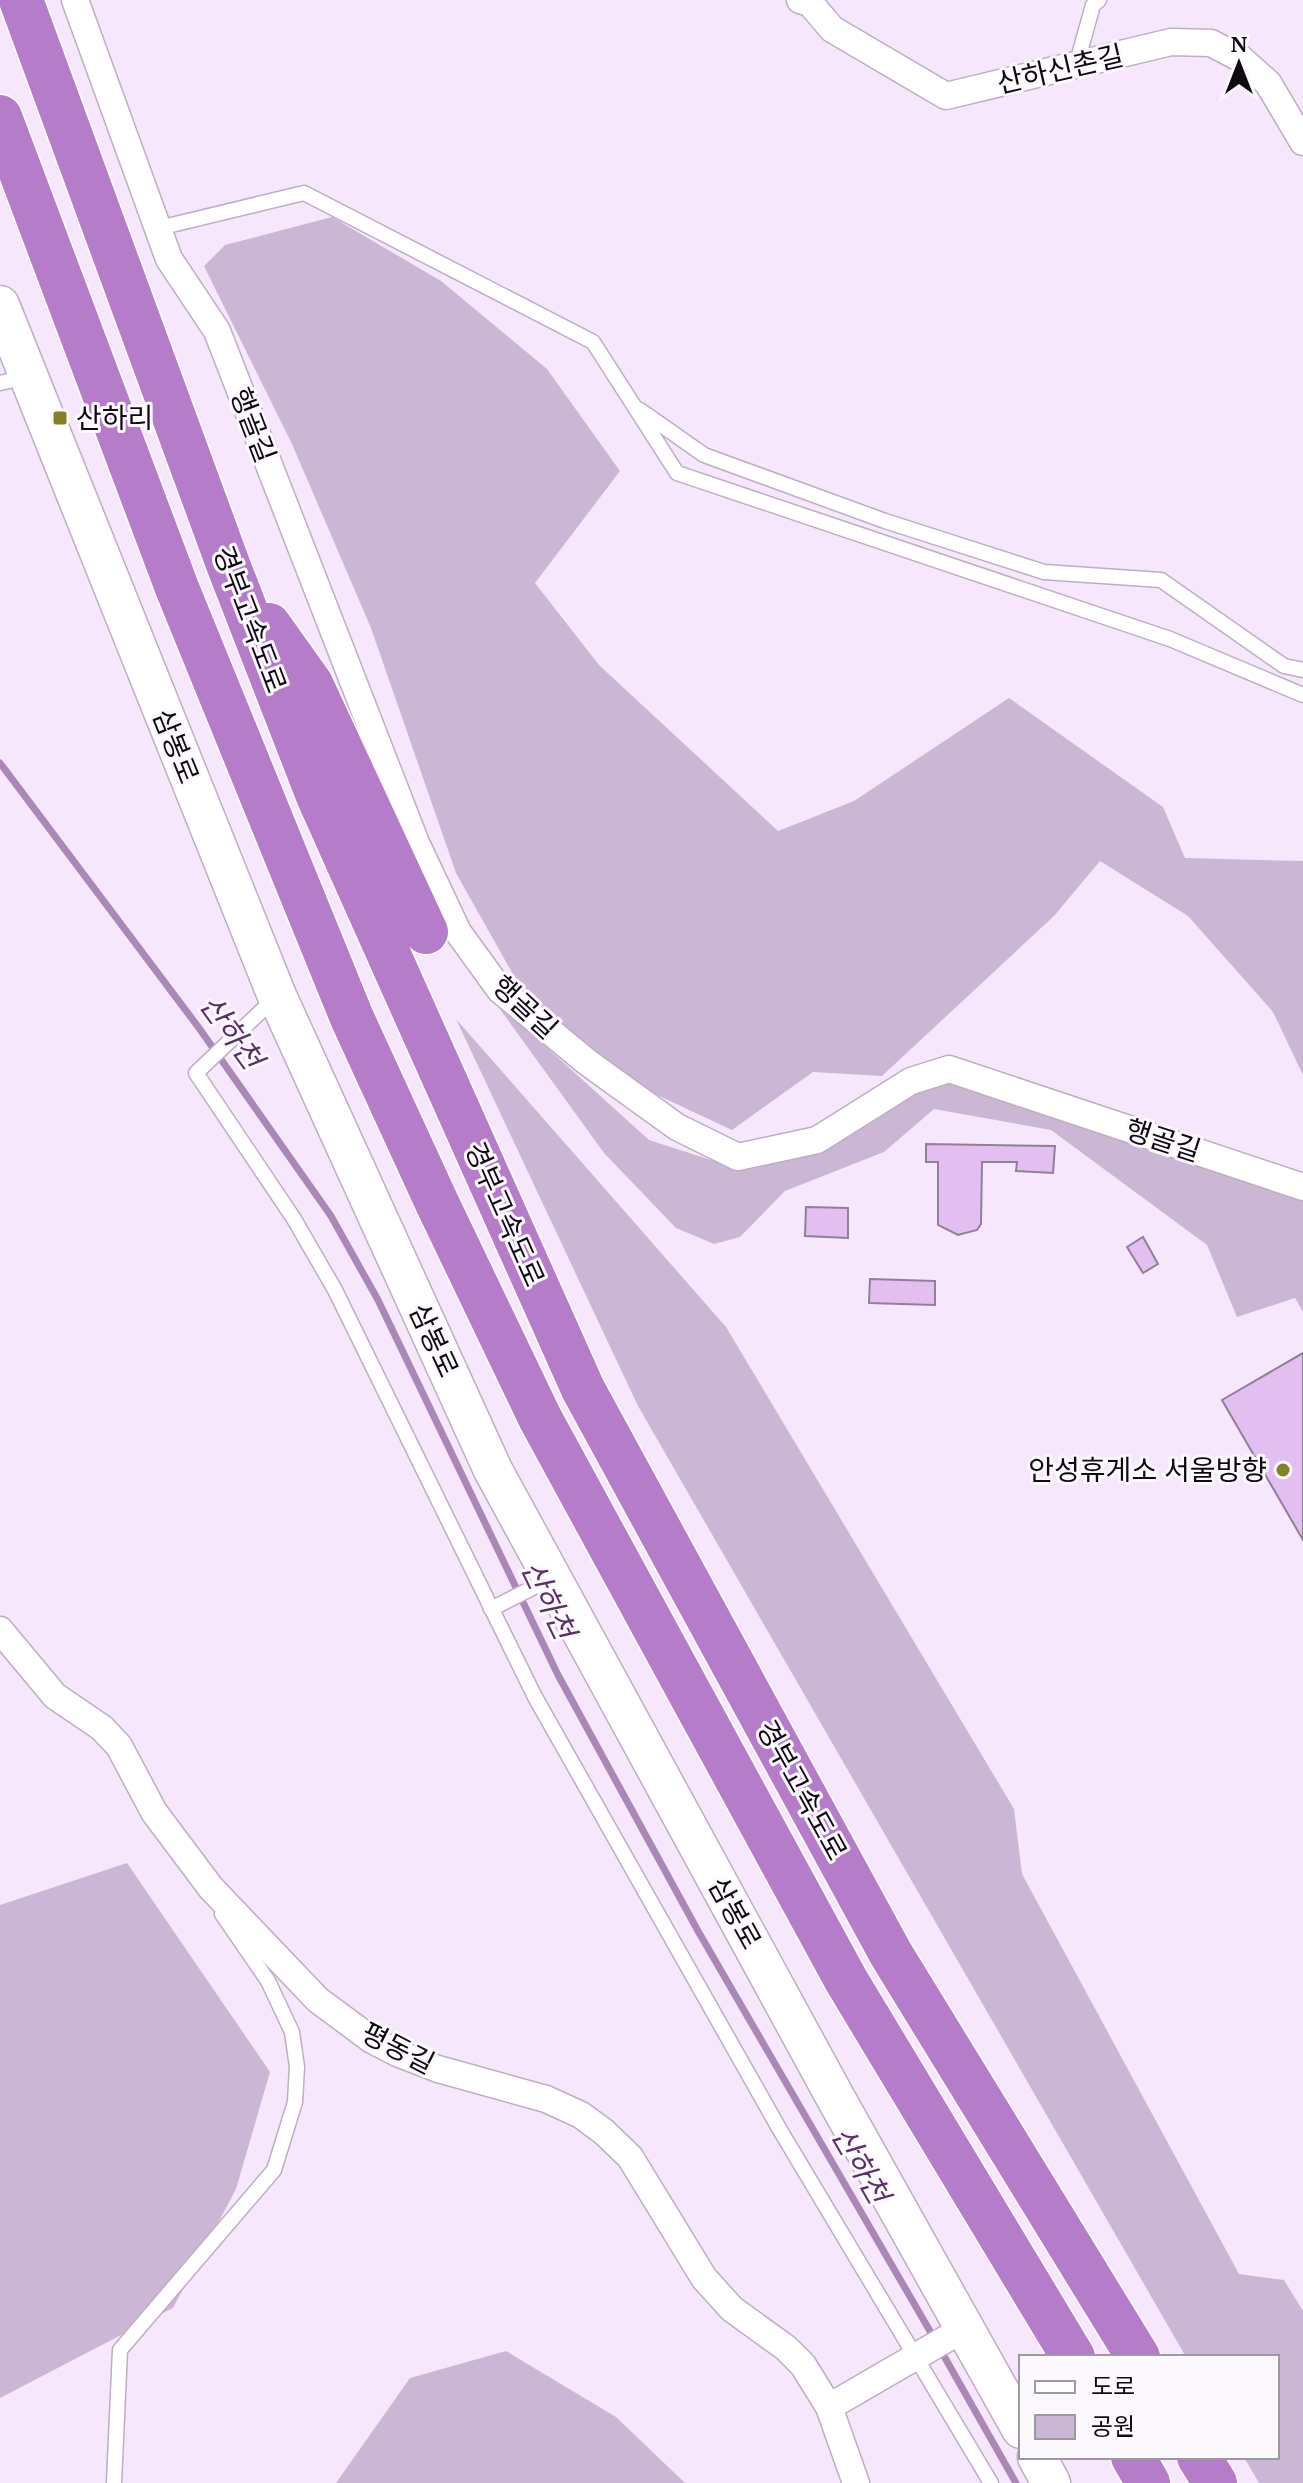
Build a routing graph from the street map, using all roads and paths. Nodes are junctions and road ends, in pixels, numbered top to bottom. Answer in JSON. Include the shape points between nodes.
{"nodes":[{"id":1,"x":21,"y":0,"type":"edge"},
{"id":2,"x":75,"y":0,"type":"edge"},
{"id":3,"x":800,"y":0,"type":"edge"},
{"id":4,"x":1099,"y":0,"type":"edge"},
{"id":5,"x":1076,"y":66,"type":"junction"},
{"id":6,"x":0,"y":117,"type":"edge"},
{"id":7,"x":1303,"y":142,"type":"edge"},
{"id":8,"x":159,"y":228,"type":"junction"},
{"id":9,"x":0,"y":305,"type":"edge"},
{"id":10,"x":14,"y":380,"type":"edge"},
{"id":11,"x":633,"y":405,"type":"junction"},
{"id":12,"x":229,"y":567,"type":"junction"},
{"id":13,"x":1303,"y":670,"type":"edge"},
{"id":14,"x":1303,"y":695,"type":"edge"},
{"id":15,"x":426,"y":932,"type":"dead end"},
{"id":16,"x":277,"y":996,"type":"junction"},
{"id":17,"x":1303,"y":1187,"type":"edge"},
{"id":18,"x":542,"y":1583,"type":"junction"},
{"id":19,"x":491,"y":1609,"type":"junction"},
{"id":20,"x":0,"y":1630,"type":"edge"},
{"id":21,"x":211,"y":1888,"type":"junction"},
{"id":22,"x":965,"y":2328,"type":"junction"},
{"id":23,"x":920,"y":2355,"type":"junction"},
{"id":24,"x":1072,"y":2355,"type":"edge"},
{"id":25,"x":1137,"y":2355,"type":"edge"},
{"id":26,"x":829,"y":2407,"type":"junction"},
{"id":27,"x":1019,"y":2425,"type":"edge"},
{"id":28,"x":1038,"y":2459,"type":"edge"},
{"id":29,"x":1134,"y":2459,"type":"edge"},
{"id":30,"x":1200,"y":2459,"type":"edge"},
{"id":31,"x":114,"y":2483,"type":"edge"},
{"id":32,"x":856,"y":2483,"type":"edge"},
{"id":33,"x":991,"y":2483,"type":"edge"},
{"id":34,"x":1051,"y":2483,"type":"edge"},
{"id":35,"x":1148,"y":2483,"type":"edge"},
{"id":36,"x":1215,"y":2483,"type":"edge"}],
"edges":[{"from":1,"to":12,"type":"highway","name":"경부고속도로"},
{"from":2,"to":8,"type":"street","name":"행골길"},
{"from":3,"to":5,"type":"street","name":"산하신촌길","via":[[810,3],[832,29],[946,96]]},
{"from":4,"to":5,"type":"lane","via":[[1093,5]]},
{"from":5,"to":7,"type":"street","name":"산하신촌길","via":[[1171,42],[1211,43],[1240,58],[1268,83]]},
{"from":6,"to":24,"type":"highway","name":"경부고속도로","via":[[177,588],[352,1018],[444,1218],[540,1418],[846,1980]]},
{"from":8,"to":11,"type":"lane","via":[[304,193],[593,342]]},
{"from":8,"to":17,"type":"street","name":"행골길","via":[[169,259],[217,331],[416,843],[458,932],[511,999],[677,1127],[738,1157],[817,1140],[911,1081],[949,1069]]},
{"from":9,"to":10,"type":"main road","name":"삼봉로"},
{"from":10,"to":16,"type":"main road","name":"삼봉로"},
{"from":11,"to":13,"type":"lane","via":[[704,455],[885,521],[1044,572],[1161,580],[1284,666]]},
{"from":11,"to":14,"type":"lane","via":[[677,473],[1170,639]]},
{"from":12,"to":15,"type":"highway","via":[[311,684]]},
{"from":12,"to":25,"type":"highway","name":"경부고속도로","via":[[318,796],[583,1389],[891,1954]]},
{"from":16,"to":18,"type":"main road","name":"삼봉로"},
{"from":16,"to":19,"type":"lane","via":[[196,1073],[335,1290]]},
{"from":18,"to":19,"type":"lane"},
{"from":18,"to":22,"type":"main road","name":"삼봉로"},
{"from":19,"to":23,"type":"lane","via":[[649,1902]]},
{"from":20,"to":21,"type":"street","name":"평동길","via":[[55,1696],[119,1746],[154,1812]]},
{"from":21,"to":26,"type":"street","name":"평동길","via":[[318,2000],[372,2040],[438,2069],[546,2099],[604,2132],[630,2157],[704,2278],[732,2309],[803,2365]]},
{"from":21,"to":31,"type":"lane","via":[[268,1981],[292,2032],[295,2102],[274,2170],[120,2350]]},
{"from":22,"to":23,"type":"street"},
{"from":22,"to":27,"type":"main road","name":"삼봉로"},
{"from":23,"to":26,"type":"street"},
{"from":23,"to":33,"type":"lane"},
{"from":26,"to":32,"type":"street"},
{"from":28,"to":34,"type":"main road"},
{"from":29,"to":35,"type":"highway"},
{"from":30,"to":36,"type":"highway"}]}
